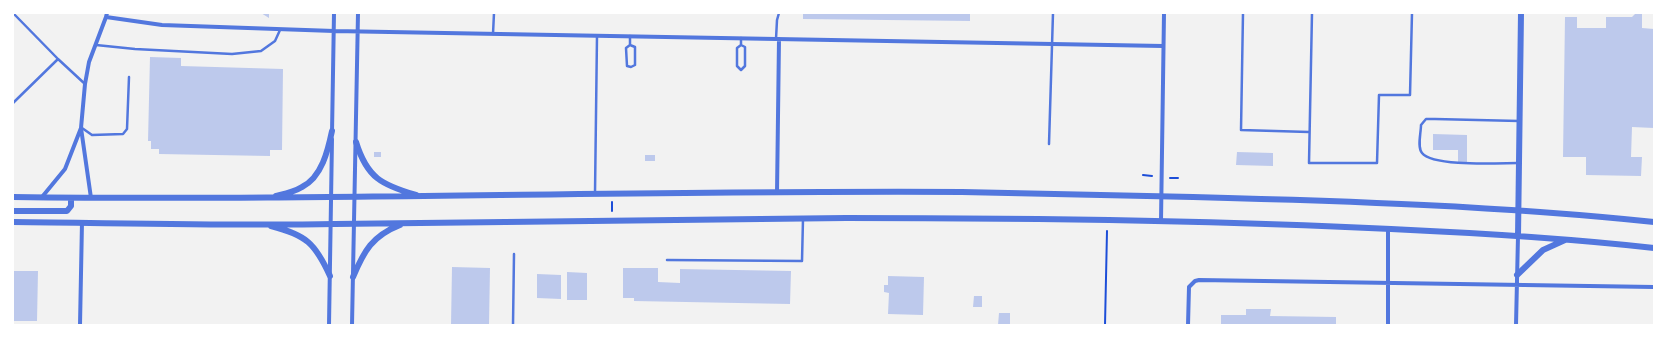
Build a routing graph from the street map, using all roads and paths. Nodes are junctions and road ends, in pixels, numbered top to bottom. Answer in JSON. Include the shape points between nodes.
{"nodes":[{"id":1,"x":13,"y":13,"type":"edge"},
{"id":2,"x":334,"y":13,"type":"edge"},
{"id":3,"x":358,"y":13,"type":"edge"},
{"id":4,"x":494,"y":13,"type":"edge"},
{"id":5,"x":778,"y":13,"type":"edge"},
{"id":6,"x":1053,"y":13,"type":"edge"},
{"id":7,"x":1164,"y":13,"type":"edge"},
{"id":8,"x":1243,"y":13,"type":"edge"},
{"id":9,"x":1312,"y":13,"type":"edge"},
{"id":10,"x":1412,"y":13,"type":"edge"},
{"id":11,"x":1521,"y":13,"type":"edge"},
{"id":12,"x":107,"y":15,"type":"edge"},
{"id":13,"x":280,"y":29,"type":"junction"},
{"id":14,"x":334,"y":32,"type":"junction"},
{"id":15,"x":357,"y":32,"type":"junction"},
{"id":16,"x":493,"y":34,"type":"junction"},
{"id":17,"x":597,"y":36,"type":"junction"},
{"id":18,"x":630,"y":36,"type":"junction"},
{"id":19,"x":741,"y":38,"type":"junction"},
{"id":20,"x":778,"y":39,"type":"junction"},
{"id":21,"x":1051,"y":43,"type":"junction"},
{"id":22,"x":96,"y":45,"type":"junction"},
{"id":23,"x":630,"y":45,"type":"junction"},
{"id":24,"x":741,"y":45,"type":"junction"},
{"id":25,"x":1163,"y":46,"type":"junction"},
{"id":26,"x":58,"y":60,"type":"junction"},
{"id":27,"x":129,"y":77,"type":"dead end"},
{"id":28,"x":85,"y":84,"type":"junction"},
{"id":29,"x":13,"y":103,"type":"edge"},
{"id":30,"x":1520,"y":121,"type":"junction"},
{"id":31,"x":81,"y":128,"type":"junction"},
{"id":32,"x":332,"y":131,"type":"junction"},
{"id":33,"x":1309,"y":132,"type":"junction"},
{"id":34,"x":356,"y":142,"type":"junction"},
{"id":35,"x":1049,"y":144,"type":"dead end"},
{"id":36,"x":1519,"y":163,"type":"junction"},
{"id":37,"x":1143,"y":175,"type":"dead end"},
{"id":38,"x":1152,"y":176,"type":"dead end"},
{"id":39,"x":1169,"y":178,"type":"dead end"},
{"id":40,"x":1178,"y":178,"type":"dead end"},
{"id":41,"x":777,"y":193,"type":"junction"},
{"id":42,"x":595,"y":195,"type":"junction"},
{"id":43,"x":1161,"y":196,"type":"junction"},
{"id":44,"x":13,"y":197,"type":"edge"},
{"id":45,"x":42,"y":197,"type":"junction"},
{"id":46,"x":421,"y":197,"type":"junction"},
{"id":47,"x":71,"y":198,"type":"junction"},
{"id":48,"x":90,"y":198,"type":"junction"},
{"id":49,"x":331,"y":198,"type":"junction"},
{"id":50,"x":355,"y":198,"type":"junction"},
{"id":51,"x":269,"y":199,"type":"junction"},
{"id":52,"x":612,"y":200,"type":"dead end"},
{"id":53,"x":1518,"y":210,"type":"junction"},
{"id":54,"x":13,"y":211,"type":"edge"},
{"id":55,"x":612,"y":211,"type":"dead end"},
{"id":56,"x":802,"y":219,"type":"junction"},
{"id":57,"x":1161,"y":220,"type":"junction"},
{"id":58,"x":13,"y":222,"type":"edge"},
{"id":59,"x":82,"y":222,"type":"junction"},
{"id":60,"x":1654,"y":222,"type":"edge"},
{"id":61,"x":405,"y":223,"type":"junction"},
{"id":62,"x":260,"y":224,"type":"junction"},
{"id":63,"x":331,"y":224,"type":"junction"},
{"id":64,"x":354,"y":224,"type":"junction"},
{"id":65,"x":1388,"y":229,"type":"junction"},
{"id":66,"x":1107,"y":231,"type":"dead end"},
{"id":67,"x":1518,"y":236,"type":"junction"},
{"id":68,"x":1566,"y":239,"type":"junction"},
{"id":69,"x":1654,"y":248,"type":"edge"},
{"id":70,"x":514,"y":254,"type":"dead end"},
{"id":71,"x":667,"y":260,"type":"dead end"},
{"id":72,"x":1517,"y":275,"type":"junction"},
{"id":73,"x":330,"y":276,"type":"junction"},
{"id":74,"x":353,"y":277,"type":"junction"},
{"id":75,"x":1389,"y":282,"type":"junction"},
{"id":76,"x":1517,"y":284,"type":"junction"},
{"id":77,"x":1654,"y":287,"type":"edge"},
{"id":78,"x":80,"y":325,"type":"edge"},
{"id":79,"x":328,"y":325,"type":"edge"},
{"id":80,"x":352,"y":325,"type":"edge"},
{"id":81,"x":513,"y":325,"type":"edge"},
{"id":82,"x":1105,"y":325,"type":"edge"},
{"id":83,"x":1188,"y":325,"type":"edge"},
{"id":84,"x":1388,"y":325,"type":"edge"},
{"id":85,"x":1516,"y":325,"type":"edge"}],
"edges":[{"from":1,"to":26,"type":"lane"},
{"from":2,"to":14,"type":"street"},
{"from":3,"to":15,"type":"street"},
{"from":4,"to":16,"type":"lane"},
{"from":5,"to":20,"type":"lane"},
{"from":6,"to":21,"type":"lane"},
{"from":7,"to":25,"type":"street"},
{"from":8,"to":33,"type":"lane","via":[[1241,130]]},
{"from":9,"to":33,"type":"lane"},
{"from":10,"to":33,"type":"lane","via":[[1410,95],[1379,95],[1377,163],[1309,163]]},
{"from":11,"to":30,"type":"street"},
{"from":12,"to":13,"type":"street","via":[[162,26]]},
{"from":12,"to":22,"type":"street"},
{"from":13,"to":14,"type":"street"},
{"from":13,"to":22,"type":"lane","via":[[275,41],[261,51],[232,54]]},
{"from":14,"to":15,"type":"street"},
{"from":14,"to":32,"type":"street"},
{"from":15,"to":16,"type":"street"},
{"from":15,"to":34,"type":"street"},
{"from":16,"to":17,"type":"street"},
{"from":17,"to":18,"type":"street"},
{"from":17,"to":42,"type":"lane"},
{"from":18,"to":19,"type":"street"},
{"from":18,"to":23,"type":"lane"},
{"from":19,"to":20,"type":"street"},
{"from":19,"to":24,"type":"lane"},
{"from":20,"to":21,"type":"street"},
{"from":20,"to":41,"type":"street"},
{"from":21,"to":25,"type":"street"},
{"from":21,"to":35,"type":"lane"},
{"from":22,"to":28,"type":"street","via":[[89,62]]},
{"from":23,"to":23,"type":"lane","via":[[626,48],[627,66],[630,68],[634,65],[635,47]]},
{"from":24,"to":24,"type":"lane","via":[[737,48],[737,66],[741,70],[745,66],[745,48]]},
{"from":25,"to":43,"type":"street"},
{"from":26,"to":28,"type":"lane"},
{"from":26,"to":29,"type":"lane"},
{"from":27,"to":31,"type":"lane","via":[[127,129],[124,134],[92,135]]},
{"from":28,"to":31,"type":"street"},
{"from":30,"to":36,"type":"street"},
{"from":30,"to":36,"type":"lane","via":[[1426,119],[1421,125],[1420,147],[1422,153],[1431,160]]},
{"from":31,"to":45,"type":"street","via":[[65,169]]},
{"from":31,"to":48,"type":"street"},
{"from":32,"to":49,"type":"street"},
{"from":32,"to":51,"type":"street","via":[[321,165],[312,179],[303,187]]},
{"from":34,"to":46,"type":"street","via":[[361,158],[371,173],[385,185]]},
{"from":34,"to":50,"type":"street"},
{"from":36,"to":53,"type":"street"},
{"from":37,"to":38,"type":"path"},
{"from":39,"to":40,"type":"path"},
{"from":41,"to":42,"type":"street"},
{"from":41,"to":43,"type":"street","via":[[960,192]]},
{"from":42,"to":46,"type":"street"},
{"from":43,"to":53,"type":"street","via":[[1334,200]]},
{"from":43,"to":57,"type":"street"},
{"from":44,"to":45,"type":"street"},
{"from":45,"to":47,"type":"street"},
{"from":46,"to":50,"type":"street"},
{"from":47,"to":48,"type":"street"},
{"from":47,"to":54,"type":"street","via":[[71,206],[67,211]]},
{"from":48,"to":51,"type":"street"},
{"from":49,"to":50,"type":"street"},
{"from":49,"to":51,"type":"street"},
{"from":49,"to":63,"type":"street"},
{"from":50,"to":64,"type":"street"},
{"from":52,"to":55,"type":"path"},
{"from":53,"to":60,"type":"street"},
{"from":53,"to":67,"type":"street"},
{"from":56,"to":57,"type":"street"},
{"from":56,"to":61,"type":"street"},
{"from":56,"to":71,"type":"lane","via":[[802,261]]},
{"from":57,"to":65,"type":"street"},
{"from":58,"to":59,"type":"street"},
{"from":59,"to":62,"type":"street"},
{"from":59,"to":78,"type":"street"},
{"from":61,"to":64,"type":"street"},
{"from":61,"to":74,"type":"street","via":[[386,230],[376,238],[366,249]]},
{"from":62,"to":63,"type":"street"},
{"from":62,"to":73,"type":"street","via":[[302,237],[322,258]]},
{"from":63,"to":64,"type":"street"},
{"from":63,"to":73,"type":"street"},
{"from":64,"to":74,"type":"street"},
{"from":65,"to":67,"type":"street"},
{"from":65,"to":75,"type":"street"},
{"from":66,"to":82,"type":"path"},
{"from":67,"to":68,"type":"street"},
{"from":67,"to":72,"type":"street"},
{"from":68,"to":69,"type":"street"},
{"from":68,"to":72,"type":"street","via":[[1543,250]]},
{"from":70,"to":81,"type":"lane"},
{"from":72,"to":76,"type":"street"},
{"from":73,"to":79,"type":"street"},
{"from":74,"to":80,"type":"street"},
{"from":75,"to":76,"type":"street"},
{"from":75,"to":83,"type":"street","via":[[1199,280],[1195,281],[1189,290]]},
{"from":75,"to":84,"type":"street"},
{"from":76,"to":77,"type":"street"},
{"from":76,"to":85,"type":"street"}]}
